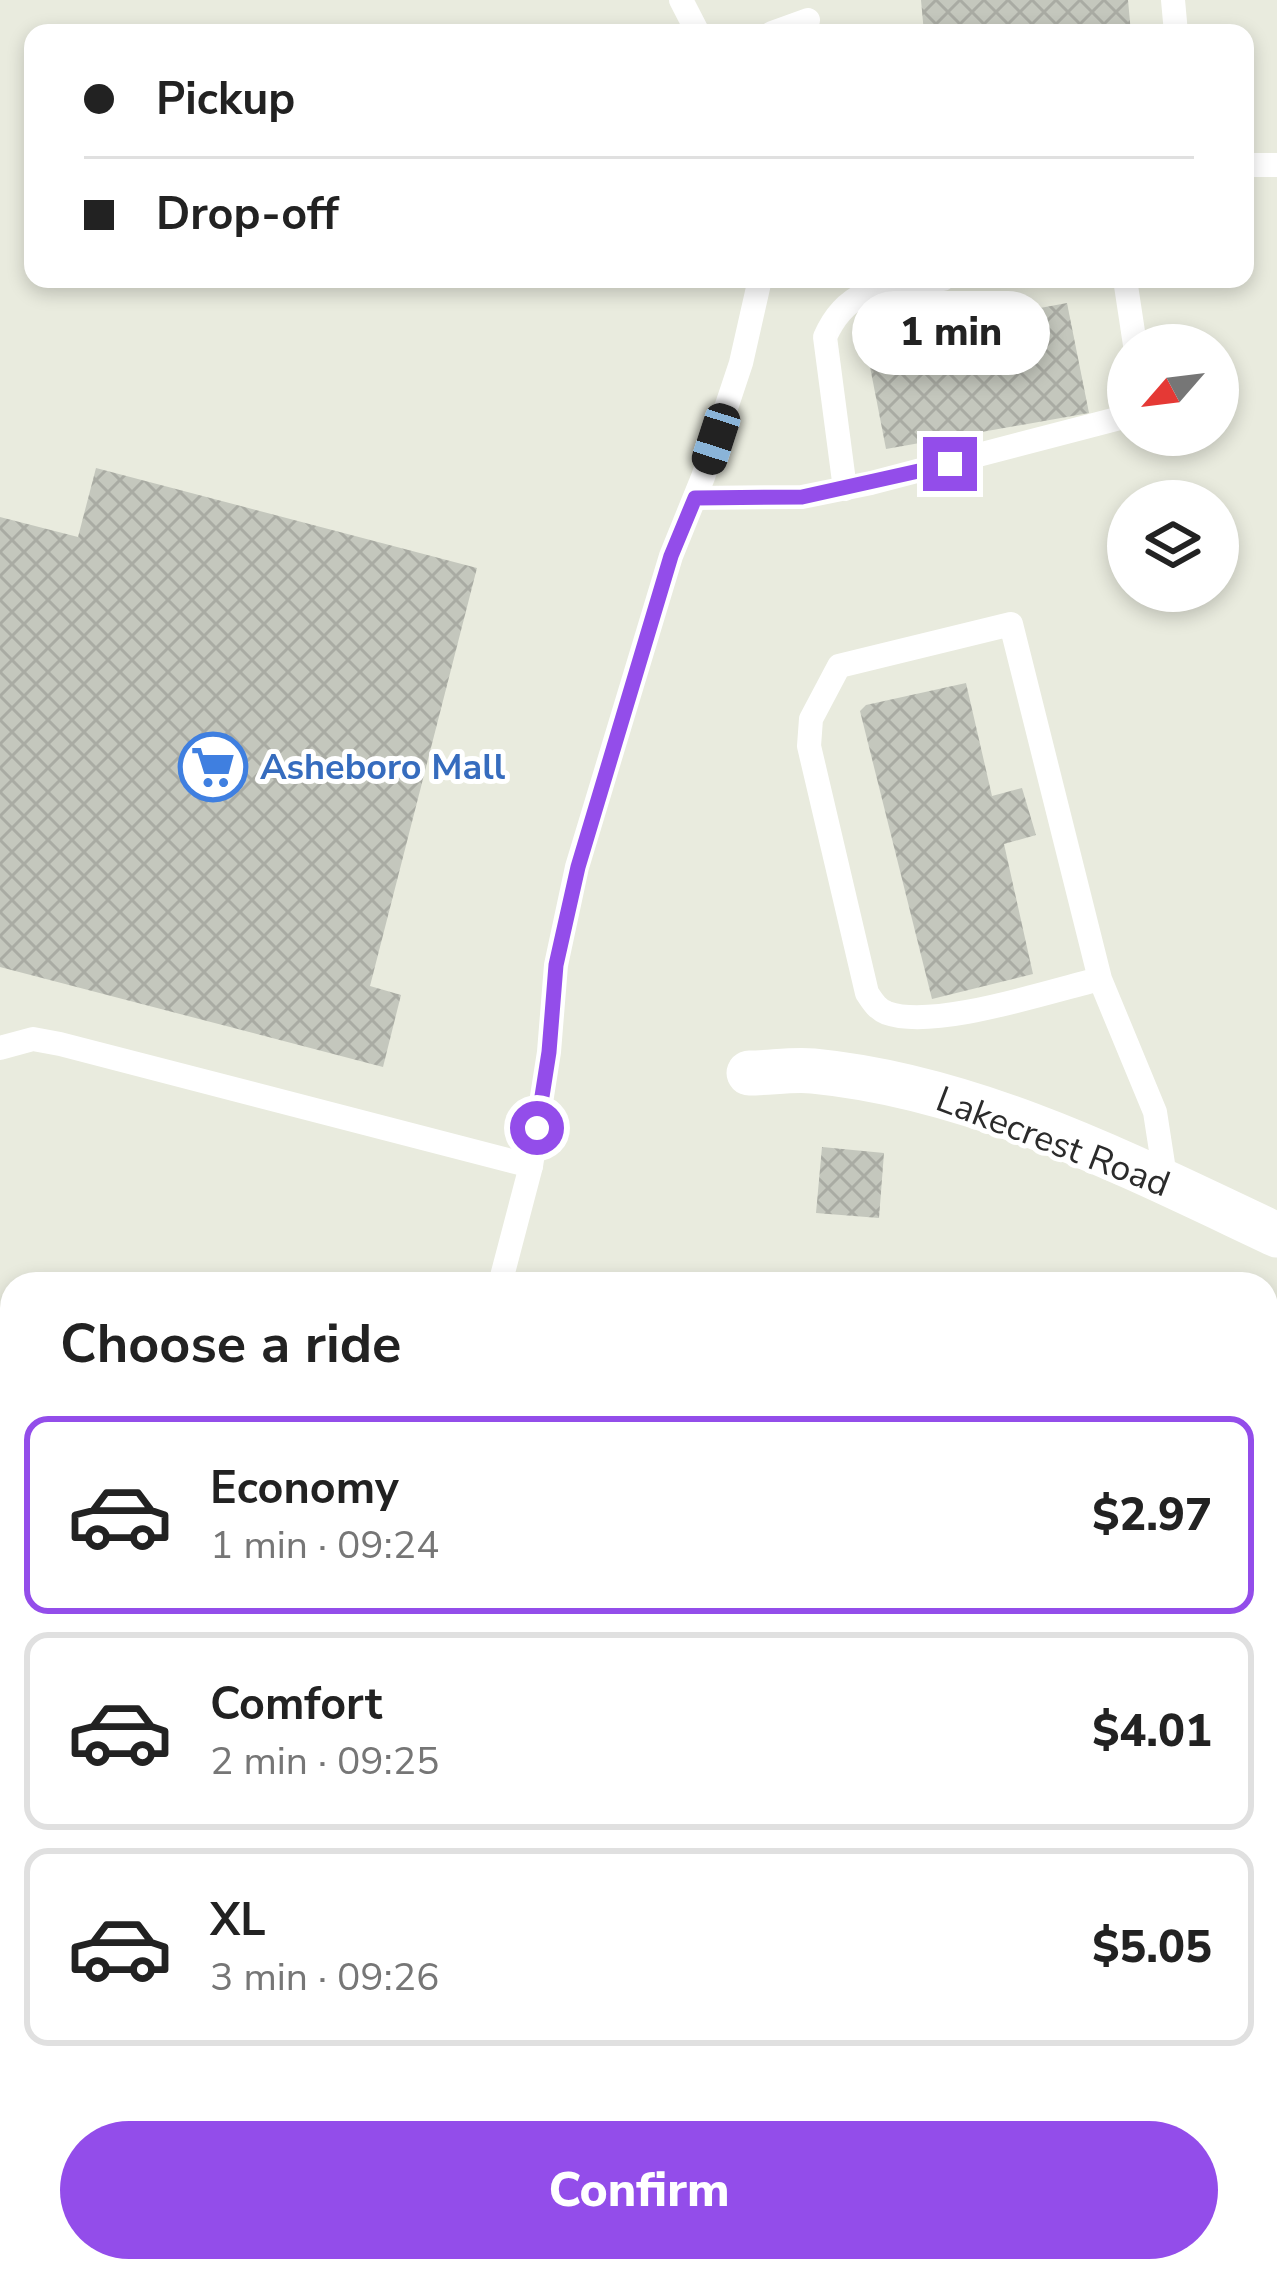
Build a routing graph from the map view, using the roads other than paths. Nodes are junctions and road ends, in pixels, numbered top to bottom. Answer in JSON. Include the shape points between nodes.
{"nodes":[{"id":1,"x":758,"y":288,"type":"edge"},
{"id":2,"x":885,"y":288,"type":"edge"},
{"id":3,"x":1126,"y":288,"type":"edge"},
{"id":4,"x":1132,"y":324,"type":"edge"},
{"id":5,"x":1107,"y":424,"type":"edge"},
{"id":6,"x":845,"y":488,"type":"junction"},
{"id":7,"x":695,"y":498,"type":"junction"},
{"id":8,"x":1100,"y":980,"type":"junction"},
{"id":9,"x":0,"y":1048,"type":"edge"},
{"id":10,"x":749,"y":1073,"type":"dead end"},
{"id":11,"x":531,"y":1166,"type":"junction"},
{"id":12,"x":1166,"y":1184,"type":"junction"},
{"id":13,"x":1277,"y":1235,"type":"edge"},
{"id":14,"x":503,"y":1272,"type":"edge"}],
"edges":[{"from":1,"to":7,"type":"lane"},
{"from":2,"to":6,"type":"lane","via":[[848,301],[825,337]]},
{"from":3,"to":4,"type":"lane"},
{"from":5,"to":6,"type":"lane"},
{"from":6,"to":7,"type":"lane","via":[[802,497]]},
{"from":7,"to":11,"type":"lane","via":[[578,867],[556,965]]},
{"from":8,"to":8,"type":"lane","via":[[1011,624],[838,666],[811,718],[809,746],[876,1007],[936,1018]]},
{"from":8,"to":12,"type":"lane","via":[[1155,1112]]},
{"from":9,"to":11,"type":"lane","via":[[33,1039],[60,1044]]},
{"from":10,"to":12,"type":"street","name":"Lakecrest Road","via":[[810,1071],[894,1084],[998,1113]]},
{"from":11,"to":14,"type":"lane"},
{"from":12,"to":13,"type":"street","name":"Lakecrest Road"}]}
